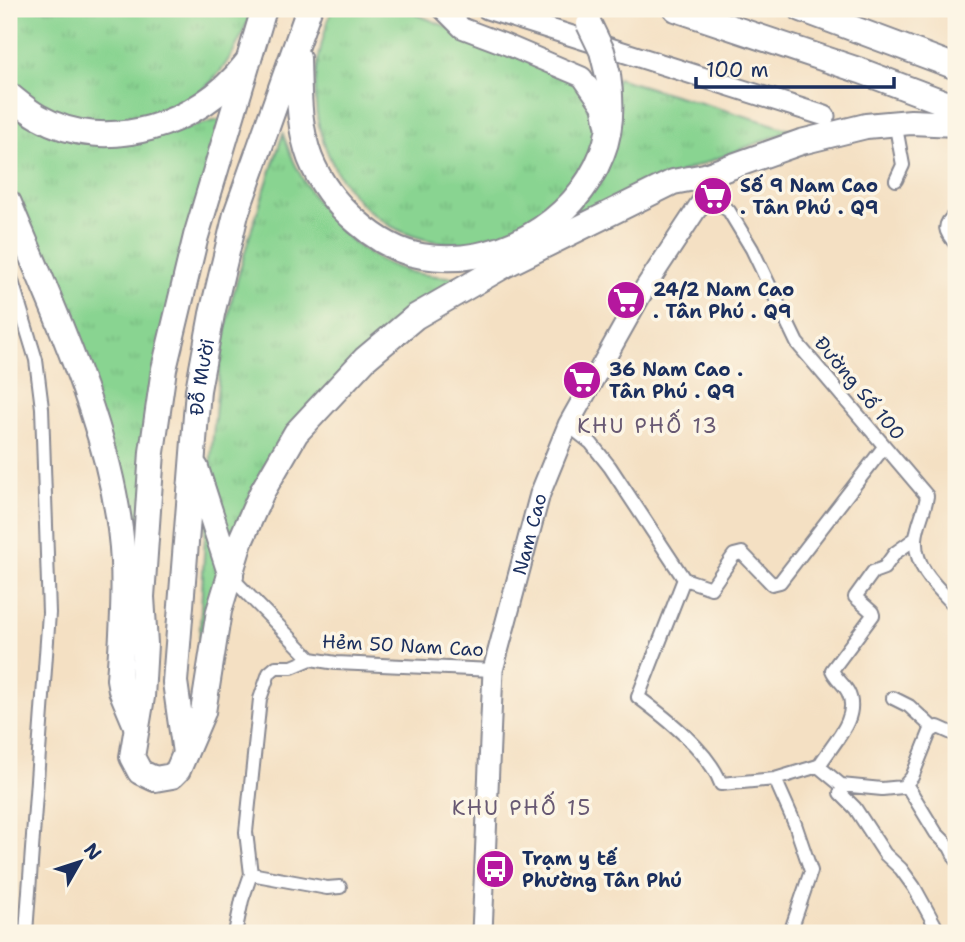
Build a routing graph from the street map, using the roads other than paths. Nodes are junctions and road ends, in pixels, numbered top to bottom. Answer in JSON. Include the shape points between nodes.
{"nodes":[{"id":1,"x":264,"y":9,"type":"edge"},
{"id":2,"x":278,"y":9,"type":"edge"},
{"id":3,"x":443,"y":9,"type":"edge"},
{"id":4,"x":487,"y":9,"type":"edge"},
{"id":5,"x":676,"y":9,"type":"edge"},
{"id":6,"x":801,"y":9,"type":"edge"},
{"id":7,"x":314,"y":13,"type":"edge"},
{"id":8,"x":584,"y":17,"type":"edge"},
{"id":9,"x":269,"y":34,"type":"junction"},
{"id":10,"x":297,"y":44,"type":"junction"},
{"id":11,"x":250,"y":60,"type":"junction"},
{"id":12,"x":956,"y":67,"type":"edge"},
{"id":13,"x":861,"y":71,"type":"junction"},
{"id":14,"x":298,"y":79,"type":"junction"},
{"id":15,"x":9,"y":94,"type":"edge"},
{"id":16,"x":956,"y":107,"type":"edge"},
{"id":17,"x":825,"y":116,"type":"dead end"},
{"id":18,"x":895,"y":122,"type":"junction"},
{"id":19,"x":956,"y":123,"type":"edge"},
{"id":20,"x":608,"y":133,"type":"junction"},
{"id":21,"x":896,"y":180,"type":"dead end"},
{"id":22,"x":706,"y":186,"type":"junction"},
{"id":23,"x":9,"y":203,"type":"edge"},
{"id":24,"x":956,"y":214,"type":"edge"},
{"id":25,"x":956,"y":244,"type":"edge"},
{"id":26,"x":9,"y":271,"type":"edge"},
{"id":27,"x":568,"y":425,"type":"junction"},
{"id":28,"x":884,"y":447,"type":"junction"},
{"id":29,"x":192,"y":452,"type":"junction"},
{"id":30,"x":200,"y":485,"type":"junction"},
{"id":31,"x":916,"y":538,"type":"junction"},
{"id":32,"x":231,"y":577,"type":"junction"},
{"id":33,"x":684,"y":579,"type":"junction"},
{"id":34,"x":956,"y":607,"type":"edge"},
{"id":35,"x":145,"y":644,"type":"junction"},
{"id":36,"x":311,"y":659,"type":"junction"},
{"id":37,"x":493,"y":670,"type":"junction"},
{"id":38,"x":893,"y":698,"type":"dead end"},
{"id":39,"x":137,"y":728,"type":"junction"},
{"id":40,"x":934,"y":729,"type":"junction"},
{"id":41,"x":956,"y":735,"type":"edge"},
{"id":42,"x":189,"y":744,"type":"junction"},
{"id":43,"x":820,"y":766,"type":"junction"},
{"id":44,"x":775,"y":779,"type":"junction"},
{"id":45,"x":906,"y":784,"type":"junction"},
{"id":46,"x":840,"y":789,"type":"junction"},
{"id":47,"x":956,"y":859,"type":"edge"},
{"id":48,"x":251,"y":874,"type":"junction"},
{"id":49,"x":340,"y":887,"type":"dead end"},
{"id":50,"x":936,"y":926,"type":"dead end"},
{"id":51,"x":26,"y":933,"type":"edge"},
{"id":52,"x":235,"y":933,"type":"edge"},
{"id":53,"x":482,"y":933,"type":"edge"},
{"id":54,"x":790,"y":933,"type":"edge"}],
"edges":[{"from":1,"to":11,"type":"highway","name":"Đỗ Mười"},
{"from":2,"to":9,"type":"highway","name":"Đỗ Mười"},
{"from":3,"to":20,"type":"street","via":[[462,28],[582,78],[602,106]]},
{"from":4,"to":17,"type":"street"},
{"from":5,"to":13,"type":"highway"},
{"from":6,"to":12,"type":"highway"},
{"from":7,"to":10,"type":"highway","name":"Đỗ Mười"},
{"from":7,"to":14,"type":"highway","name":"Đỗ Mười"},
{"from":8,"to":20,"type":"highway","bridge":true,"via":[[602,51],[608,75]]},
{"from":9,"to":11,"type":"highway"},
{"from":9,"to":35,"type":"highway","name":"Đỗ Mười","via":[[209,227],[177,362]]},
{"from":10,"to":14,"type":"highway"},
{"from":10,"to":29,"type":"highway","name":"Đỗ Mười","via":[[224,261],[198,390]]},
{"from":11,"to":15,"type":"highway","via":[[214,98],[188,114],[130,132],[68,129],[39,117]]},
{"from":11,"to":35,"type":"highway","name":"Đỗ Mười","via":[[196,236],[164,369],[152,452],[142,597]]},
{"from":13,"to":16,"type":"highway"},
{"from":13,"to":19,"type":"highway","via":[[880,94]]},
{"from":14,"to":20,"type":"highway","via":[[302,134],[319,178],[332,197],[368,232],[420,256],[474,257],[501,250],[545,226],[582,191]]},
{"from":14,"to":30,"type":"highway","name":"Đỗ Mười","via":[[237,255]]},
{"from":18,"to":19,"type":"highway"},
{"from":18,"to":21,"type":"street","via":[[903,165]]},
{"from":18,"to":22,"type":"highway","via":[[801,142]]},
{"from":22,"to":27,"type":"street","name":"Nam Cao"},
{"from":22,"to":28,"type":"street","name":"Đường Số 100","via":[[729,211],[752,249],[797,343]]},
{"from":22,"to":32,"type":"highway","via":[[677,192],[459,297],[388,348],[303,439]]},
{"from":23,"to":39,"type":"highway","via":[[106,453],[123,563],[119,679]]},
{"from":24,"to":25,"type":"street","via":[[945,227]]},
{"from":26,"to":51,"type":"street","via":[[36,360],[42,408],[48,600]]},
{"from":27,"to":33,"type":"street","via":[[591,443],[610,467]]},
{"from":27,"to":37,"type":"street","name":"Nam Cao","via":[[540,494]]},
{"from":28,"to":31,"type":"street","name":"Đường Số 100","via":[[927,496]]},
{"from":28,"to":33,"type":"street","via":[[780,582],[772,584],[742,553],[734,555],[711,588]]},
{"from":29,"to":30,"type":"highway"},
{"from":29,"to":42,"type":"highway","name":"Đỗ Mười","via":[[175,682]]},
{"from":30,"to":32,"type":"highway"},
{"from":30,"to":42,"type":"highway","name":"Đỗ Mười"},
{"from":31,"to":34,"type":"street","name":"Đường Số 100","via":[[927,577]]},
{"from":31,"to":43,"type":"street","via":[[884,568],[873,572],[855,597],[873,615],[832,670],[852,704],[846,726]]},
{"from":32,"to":36,"type":"street","name":"Hẻm 50 Nam Cao"},
{"from":32,"to":42,"type":"highway","via":[[219,611],[204,705]]},
{"from":33,"to":44,"type":"street","via":[[638,696],[691,742],[716,770],[721,785]]},
{"from":35,"to":39,"type":"highway","name":"Đỗ Mười"},
{"from":36,"to":37,"type":"street","name":"Hẻm 50 Nam Cao"},
{"from":36,"to":48,"type":"street","name":"Hẻm 50 Nam Cao","via":[[292,667],[276,667],[269,673],[260,699],[246,832]]},
{"from":37,"to":53,"type":"street","name":"Nam Cao"},
{"from":38,"to":40,"type":"street"},
{"from":39,"to":42,"type":"highway","name":"Đỗ Mười","via":[[132,757],[135,765],[155,779],[172,776],[183,763]]},
{"from":40,"to":41,"type":"street"},
{"from":40,"to":45,"type":"street"},
{"from":43,"to":44,"type":"street"},
{"from":43,"to":46,"type":"street"},
{"from":44,"to":54,"type":"street","via":[[811,871]]},
{"from":45,"to":46,"type":"street"},
{"from":45,"to":47,"type":"street"},
{"from":46,"to":50,"type":"street","via":[[914,887]]},
{"from":48,"to":49,"type":"street"},
{"from":48,"to":52,"type":"street"}]}
